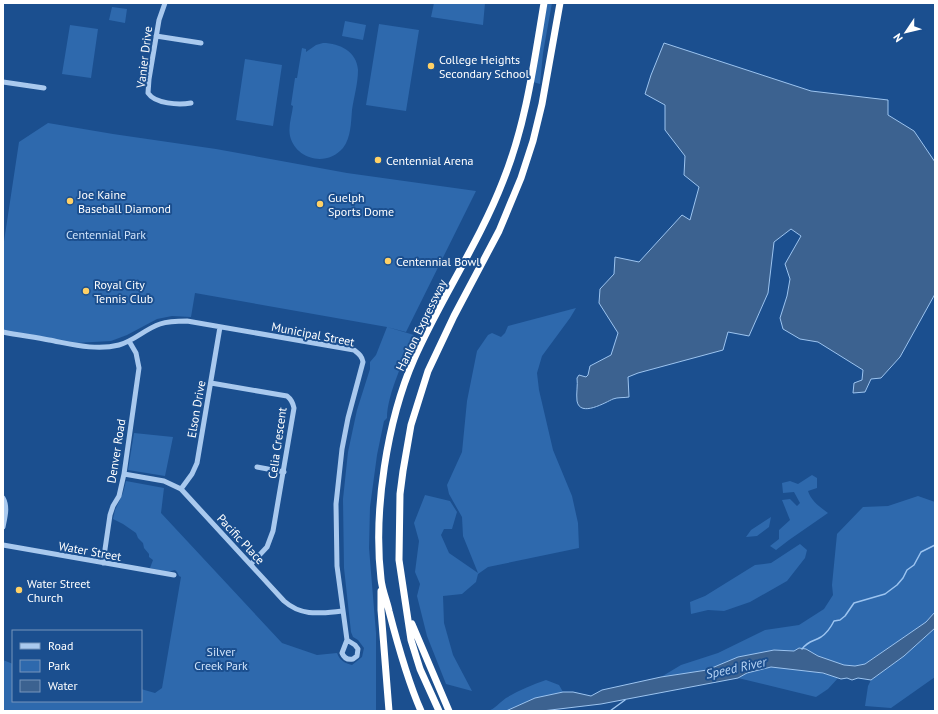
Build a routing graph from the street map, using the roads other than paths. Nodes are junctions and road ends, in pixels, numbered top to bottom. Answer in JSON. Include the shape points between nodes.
{"nodes":[{"id":1,"x":165,"y":3,"type":"edge"},
{"id":2,"x":544,"y":3,"type":"edge"},
{"id":3,"x":560,"y":3,"type":"edge"},
{"id":4,"x":156,"y":36,"type":"junction"},
{"id":5,"x":201,"y":43,"type":"dead end"},
{"id":6,"x":3,"y":82,"type":"edge"},
{"id":7,"x":44,"y":88,"type":"dead end"},
{"id":8,"x":191,"y":103,"type":"dead end"},
{"id":9,"x":220,"y":327,"type":"junction"},
{"id":10,"x":3,"y":332,"type":"edge"},
{"id":11,"x":129,"y":341,"type":"junction"},
{"id":12,"x":211,"y":383,"type":"junction"},
{"id":13,"x":257,"y":467,"type":"dead end"},
{"id":14,"x":284,"y":472,"type":"junction"},
{"id":15,"x":124,"y":474,"type":"junction"},
{"id":16,"x":180,"y":490,"type":"junction"},
{"id":17,"x":3,"y":498,"type":"edge"},
{"id":18,"x":3,"y":527,"type":"edge"},
{"id":19,"x":3,"y":545,"type":"edge"},
{"id":20,"x":104,"y":563,"type":"junction"},
{"id":21,"x":251,"y":564,"type":"junction"},
{"id":22,"x":174,"y":575,"type":"dead end"},
{"id":23,"x":381,"y":580,"type":"junction"},
{"id":24,"x":343,"y":611,"type":"junction"},
{"id":25,"x":408,"y":615,"type":"junction"},
{"id":26,"x":346,"y":640,"type":"dead end"},
{"id":27,"x":437,"y":708,"type":"edge"},
{"id":28,"x":421,"y":710,"type":"edge"},
{"id":29,"x":389,"y":711,"type":"edge"},
{"id":30,"x":449,"y":711,"type":"edge"}],
"edges":[{"from":1,"to":4,"type":"street","name":"Vanier Drive"},
{"from":2,"to":23,"type":"highway","name":"Hanlon Expressway","via":[[524,116],[503,183],[414,360],[396,409],[386,455],[380,512]]},
{"from":3,"to":25,"type":"highway","via":[[542,104],[521,178],[499,231],[428,371],[411,425],[400,494],[399,553]]},
{"from":4,"to":5,"type":"street"},
{"from":4,"to":8,"type":"street","name":"Vanier Drive","via":[[148,83],[149,93],[153,99]]},
{"from":6,"to":7,"type":"street"},
{"from":9,"to":11,"type":"street","name":"Municipal Street","via":[[187,322],[167,323]]},
{"from":9,"to":12,"type":"street","name":"Elson Drive"},
{"from":9,"to":24,"type":"street","name":"Municipal Street","via":[[354,350],[362,357],[362,367],[342,449],[336,504],[337,566]]},
{"from":10,"to":11,"type":"street","name":"Municipal Street","via":[[96,347]]},
{"from":11,"to":15,"type":"street","name":"Denver Road","via":[[136,353],[139,368]]},
{"from":12,"to":14,"type":"street","name":"Celia Crescent","via":[[287,396],[292,401],[294,408]]},
{"from":12,"to":16,"type":"street","name":"Elson Drive","via":[[197,463]]},
{"from":13,"to":14,"type":"street"},
{"from":14,"to":21,"type":"street","name":"Celia Crescent","via":[[271,538]]},
{"from":15,"to":16,"type":"street","name":"Pacific Place","via":[[164,481]]},
{"from":15,"to":20,"type":"street","name":"Denver Road","via":[[119,496],[110,515]]},
{"from":16,"to":21,"type":"street","name":"Pacific Place"},
{"from":17,"to":18,"type":"street","via":[[6,510]]},
{"from":19,"to":20,"type":"street","name":"Water Street"},
{"from":20,"to":22,"type":"street","name":"Water Street"},
{"from":21,"to":24,"type":"street","name":"Pacific Place","via":[[284,601],[294,608],[315,614]]},
{"from":23,"to":28,"type":"highway","name":"Hanlon Expressway","via":[[400,656]]},
{"from":23,"to":29,"type":"highway"},
{"from":24,"to":26,"type":"street","name":"Municipal Street"},
{"from":25,"to":27,"type":"highway","via":[[411,640]]},
{"from":25,"to":30,"type":"highway"}]}
